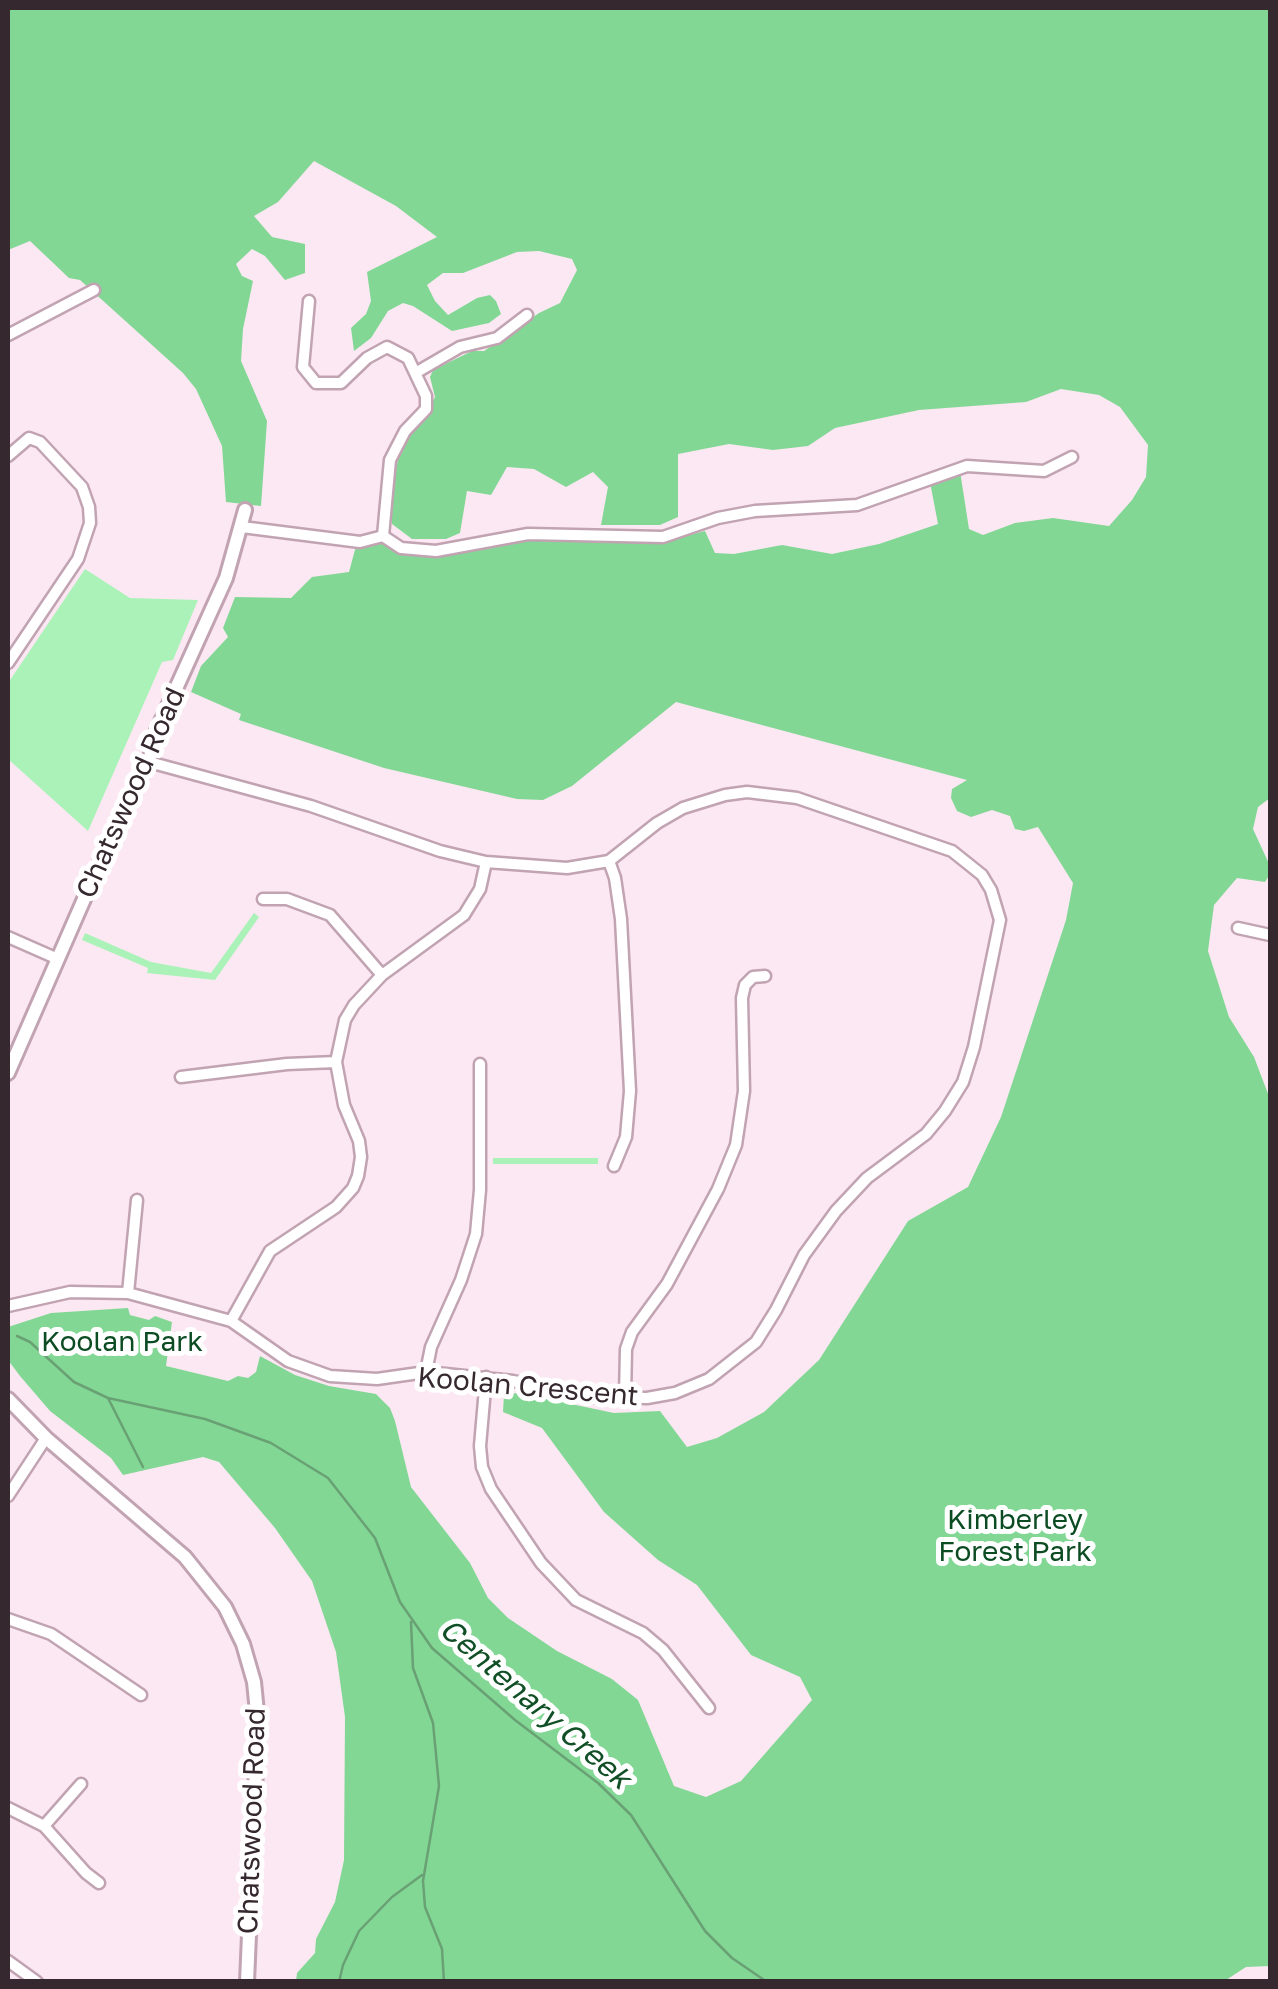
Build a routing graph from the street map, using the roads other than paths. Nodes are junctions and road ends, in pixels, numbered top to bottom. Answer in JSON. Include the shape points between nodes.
{"nodes":[{"id":1,"x":94,"y":290,"type":"dead end"},
{"id":2,"x":309,"y":301,"type":"dead end"},
{"id":3,"x":527,"y":315,"type":"dead end"},
{"id":4,"x":8,"y":335,"type":"edge"},
{"id":5,"x":417,"y":372,"type":"junction"},
{"id":6,"x":8,"y":456,"type":"edge"},
{"id":7,"x":1072,"y":457,"type":"dead end"},
{"id":8,"x":245,"y":510,"type":"dead end"},
{"id":9,"x":242,"y":527,"type":"junction"},
{"id":10,"x":384,"y":536,"type":"junction"},
{"id":11,"x":8,"y":663,"type":"edge"},
{"id":12,"x":149,"y":762,"type":"junction"},
{"id":13,"x":609,"y":861,"type":"junction"},
{"id":14,"x":486,"y":862,"type":"junction"},
{"id":15,"x":262,"y":898,"type":"dead end"},
{"id":16,"x":1238,"y":928,"type":"dead end"},
{"id":17,"x":1270,"y":935,"type":"edge"},
{"id":18,"x":8,"y":938,"type":"edge"},
{"id":19,"x":58,"y":960,"type":"junction"},
{"id":20,"x":382,"y":975,"type":"junction"},
{"id":21,"x":766,"y":976,"type":"dead end"},
{"id":22,"x":336,"y":1062,"type":"junction"},
{"id":23,"x":480,"y":1064,"type":"dead end"},
{"id":24,"x":8,"y":1073,"type":"edge"},
{"id":25,"x":181,"y":1078,"type":"dead end"},
{"id":26,"x":614,"y":1166,"type":"dead end"},
{"id":27,"x":137,"y":1200,"type":"dead end"},
{"id":28,"x":128,"y":1292,"type":"junction"},
{"id":29,"x":8,"y":1306,"type":"edge"},
{"id":30,"x":231,"y":1321,"type":"junction"},
{"id":31,"x":426,"y":1372,"type":"junction"},
{"id":32,"x":486,"y":1377,"type":"junction"},
{"id":33,"x":626,"y":1397,"type":"junction"},
{"id":34,"x":8,"y":1400,"type":"edge"},
{"id":35,"x":46,"y":1438,"type":"junction"},
{"id":36,"x":8,"y":1496,"type":"edge"},
{"id":37,"x":8,"y":1619,"type":"edge"},
{"id":38,"x":141,"y":1696,"type":"dead end"},
{"id":39,"x":708,"y":1708,"type":"dead end"},
{"id":40,"x":81,"y":1784,"type":"dead end"},
{"id":41,"x":8,"y":1808,"type":"edge"},
{"id":42,"x":44,"y":1826,"type":"junction"},
{"id":43,"x":99,"y":1883,"type":"dead end"},
{"id":44,"x":8,"y":1961,"type":"edge"},
{"id":45,"x":38,"y":1982,"type":"edge"},
{"id":46,"x":248,"y":1982,"type":"edge"}],
"edges":[{"from":1,"to":4,"type":"street"},
{"from":2,"to":5,"type":"street","via":[[304,367],[316,383],[342,383],[387,347]]},
{"from":3,"to":5,"type":"street","via":[[498,338],[460,347]]},
{"from":5,"to":10,"type":"street","via":[[426,410],[390,460]]},
{"from":6,"to":11,"type":"street","via":[[29,438],[40,442],[82,486],[90,506],[78,559]]},
{"from":7,"to":10,"type":"street","via":[[1044,471],[967,466],[858,505],[755,510],[663,537],[528,534],[436,550],[400,548]]},
{"from":8,"to":9,"type":"street","name":"Chatswood Road"},
{"from":9,"to":10,"type":"street","via":[[360,542]]},
{"from":9,"to":12,"type":"street","name":"Chatswood Road"},
{"from":12,"to":14,"type":"street"},
{"from":12,"to":19,"type":"street","name":"Chatswood Road"},
{"from":13,"to":14,"type":"street","via":[[567,868]]},
{"from":13,"to":26,"type":"street","via":[[621,919],[630,1091],[626,1137]]},
{"from":13,"to":33,"type":"street","name":"Koolan Crescent","via":[[683,808],[725,795],[771,793],[952,851],[982,875],[1000,920],[974,1047],[944,1112],[836,1210],[756,1342],[693,1386],[658,1397]]},
{"from":14,"to":20,"type":"street","via":[[464,915]]},
{"from":15,"to":20,"type":"street","via":[[287,899],[330,916]]},
{"from":16,"to":17,"type":"street"},
{"from":18,"to":19,"type":"street"},
{"from":19,"to":24,"type":"street","name":"Chatswood Road"},
{"from":20,"to":22,"type":"street","via":[[346,1020]]},
{"from":21,"to":33,"type":"street","via":[[753,977],[742,998],[744,1092],[736,1145],[666,1284],[632,1332]]},
{"from":22,"to":25,"type":"street"},
{"from":22,"to":30,"type":"street","via":[[359,1141],[353,1188],[336,1208],[270,1251]]},
{"from":23,"to":31,"type":"street","via":[[476,1234]]},
{"from":27,"to":28,"type":"street"},
{"from":28,"to":29,"type":"street","name":"Koolan Crescent","via":[[70,1292]]},
{"from":28,"to":30,"type":"street","name":"Koolan Crescent"},
{"from":30,"to":31,"type":"street","name":"Koolan Crescent","via":[[288,1361],[330,1376]]},
{"from":31,"to":32,"type":"street","name":"Koolan Crescent"},
{"from":32,"to":33,"type":"street","name":"Koolan Crescent"},
{"from":32,"to":39,"type":"street","via":[[482,1468],[540,1564],[576,1600],[663,1650]]},
{"from":34,"to":35,"type":"street","name":"Chatswood Road"},
{"from":35,"to":36,"type":"street"},
{"from":35,"to":46,"type":"street","name":"Chatswood Road","via":[[185,1557],[219,1598],[242,1644],[258,1722]]},
{"from":37,"to":38,"type":"street","via":[[50,1634]]},
{"from":40,"to":42,"type":"street"},
{"from":41,"to":42,"type":"street"},
{"from":42,"to":43,"type":"street"},
{"from":44,"to":45,"type":"street"}]}
